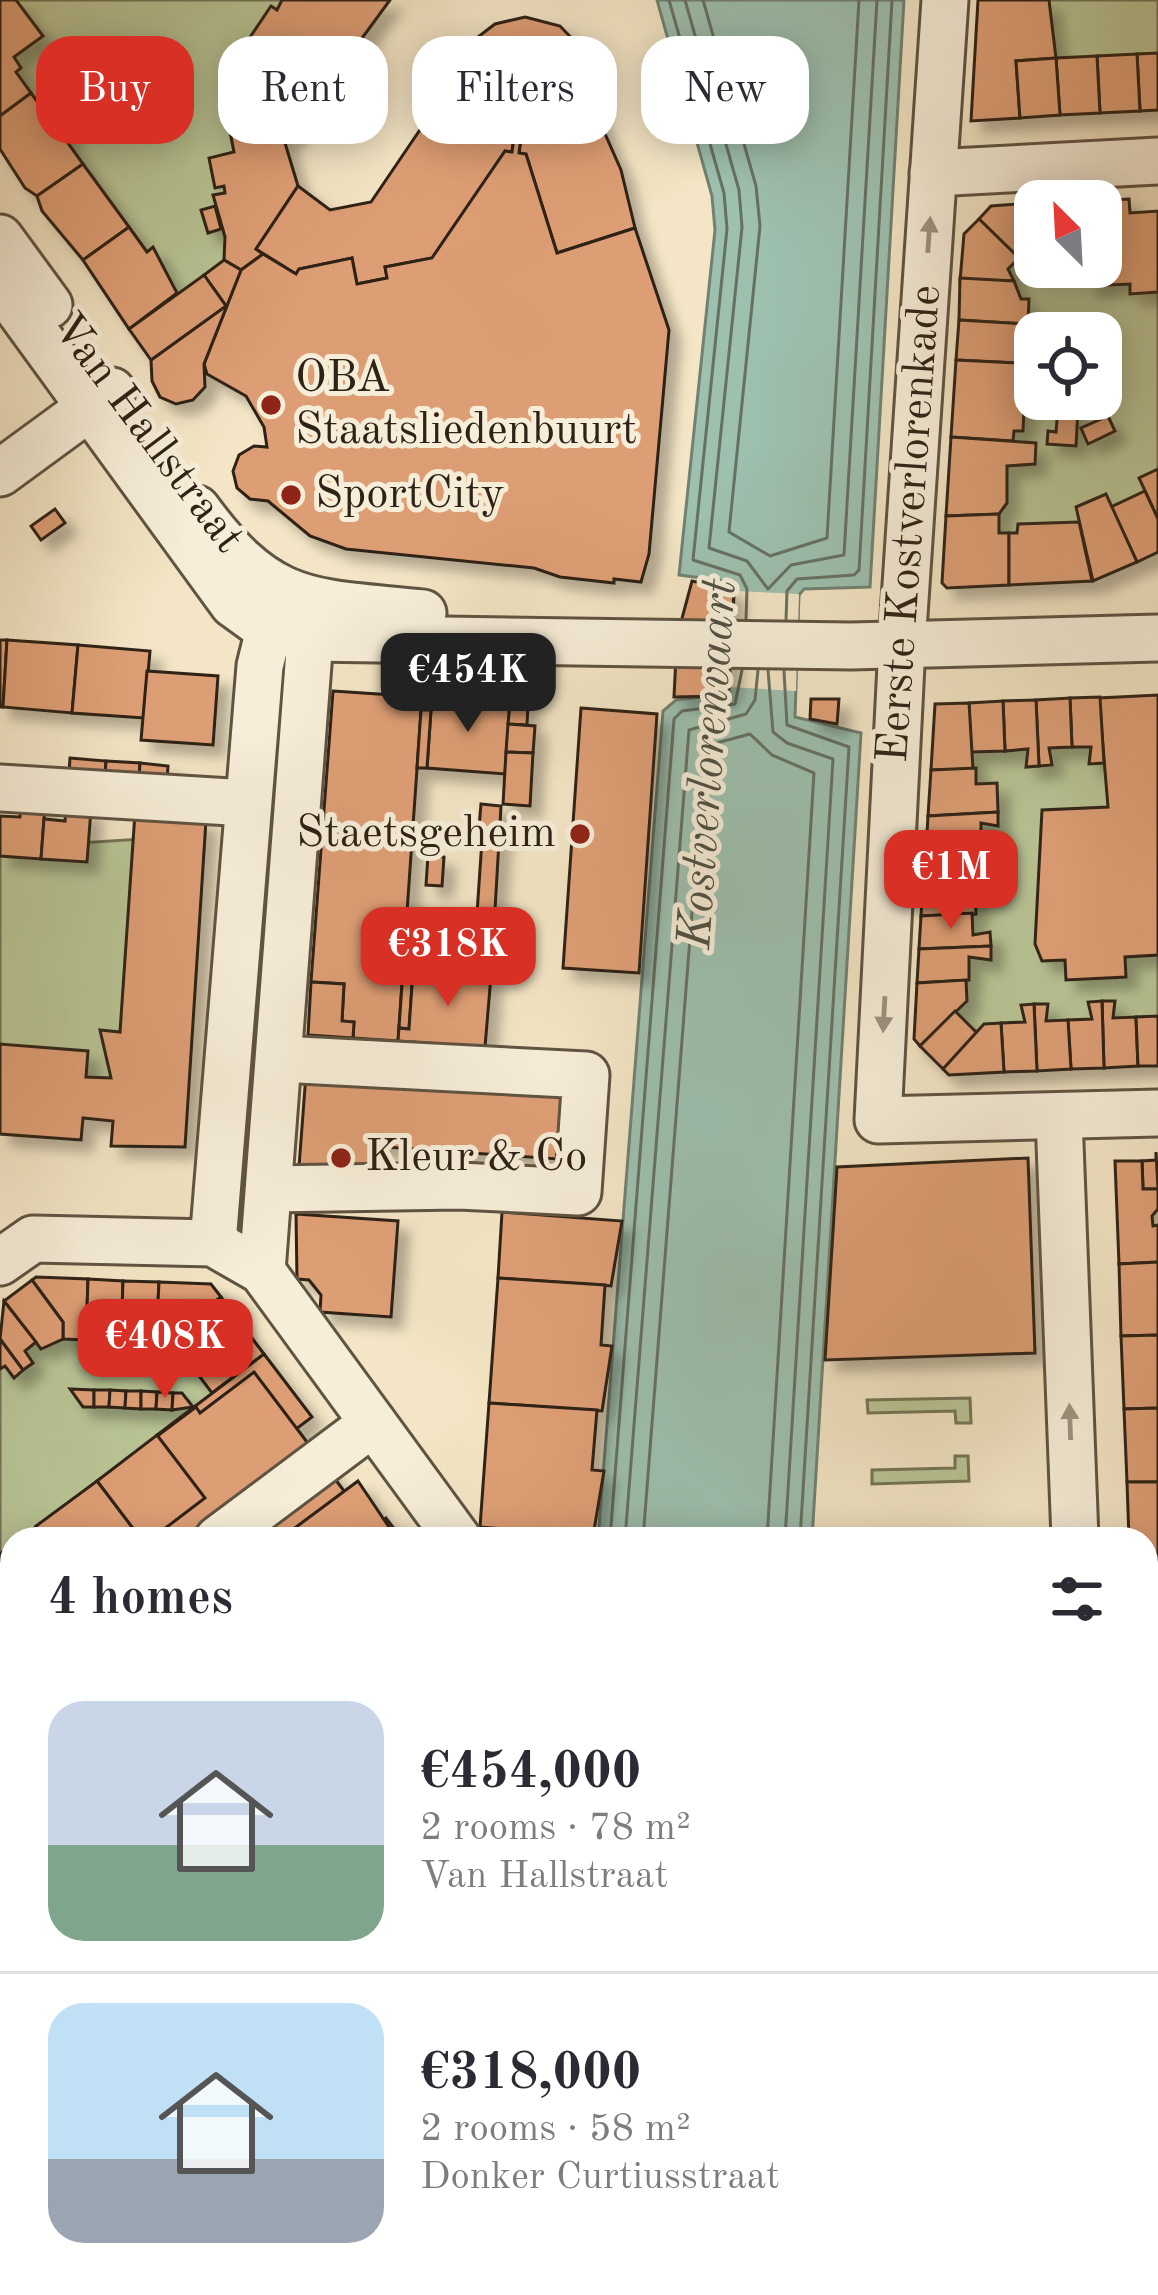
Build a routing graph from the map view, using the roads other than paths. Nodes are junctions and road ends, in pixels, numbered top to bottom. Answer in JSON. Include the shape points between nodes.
{"nodes":[{"id":1,"x":945,"y":0,"type":"edge"},
{"id":2,"x":1158,"y":161,"type":"edge"},
{"id":3,"x":933,"y":173,"type":"junction"},
{"id":4,"x":0,"y":238,"type":"edge"},
{"id":5,"x":0,"y":284,"type":"edge"},
{"id":6,"x":101,"y":400,"type":"junction"},
{"id":7,"x":0,"y":473,"type":"edge"},
{"id":8,"x":293,"y":623,"type":"junction"},
{"id":9,"x":1158,"y":626,"type":"edge"},
{"id":10,"x":1158,"y":638,"type":"edge"},
{"id":11,"x":1098,"y":642,"type":"junction"},
{"id":12,"x":902,"y":645,"type":"junction"},
{"id":13,"x":0,"y":788,"type":"edge"},
{"id":14,"x":247,"y":803,"type":"junction"},
{"id":15,"x":238,"y":931,"type":"junction"},
{"id":16,"x":303,"y":936,"type":"junction"},
{"id":17,"x":280,"y":1058,"type":"junction"},
{"id":18,"x":1158,"y":1113,"type":"edge"},
{"id":19,"x":1058,"y":1117,"type":"junction"},
{"id":20,"x":269,"y":1189,"type":"junction"},
{"id":21,"x":213,"y":1243,"type":"junction"},
{"id":22,"x":0,"y":1262,"type":"edge"},
{"id":23,"x":262,"y":1271,"type":"junction"},
{"id":24,"x":373,"y":1423,"type":"junction"},
{"id":25,"x":234,"y":1527,"type":"edge"},
{"id":26,"x":449,"y":1527,"type":"edge"},
{"id":27,"x":1075,"y":1527,"type":"edge"}],
"edges":[{"from":1,"to":3,"type":"street","name":"Eerste Kostverlorenkade"},
{"from":2,"to":3,"type":"street"},
{"from":12,"to":3,"type":"street","name":"Eerste Kostverlorenkade","one_way":true},
{"from":4,"to":6,"type":"street","name":"Van Hallstraat"},
{"from":5,"to":6,"type":"street","name":"Van Hallstraat"},
{"from":6,"to":7,"type":"street"},
{"from":6,"to":8,"type":"street","name":"Van Hallstraat"},
{"from":8,"to":12,"type":"street","name":"Van Hallstraat"},
{"from":8,"to":14,"type":"street"},
{"from":8,"to":16,"type":"street"},
{"from":9,"to":11,"type":"street"},
{"from":10,"to":11,"type":"street"},
{"from":11,"to":12,"type":"street"},
{"from":12,"to":19,"type":"street","name":"Eerste Kostverlorenkade","one_way":true,"via":[[878,1120]]},
{"from":13,"to":14,"type":"street"},
{"from":14,"to":15,"type":"street"},
{"from":15,"to":16,"type":"street"},
{"from":15,"to":21,"type":"street"},
{"from":16,"to":17,"type":"street"},
{"from":17,"to":20,"type":"street"},
{"from":17,"to":20,"type":"street","via":[[586,1075],[578,1192]]},
{"from":18,"to":19,"type":"street"},
{"from":27,"to":19,"type":"street","one_way":true},
{"from":20,"to":23,"type":"street"},
{"from":21,"to":22,"type":"street","via":[[33,1239]]},
{"from":21,"to":23,"type":"street"},
{"from":23,"to":24,"type":"street"},
{"from":24,"to":25,"type":"street"},
{"from":24,"to":26,"type":"street"}]}
